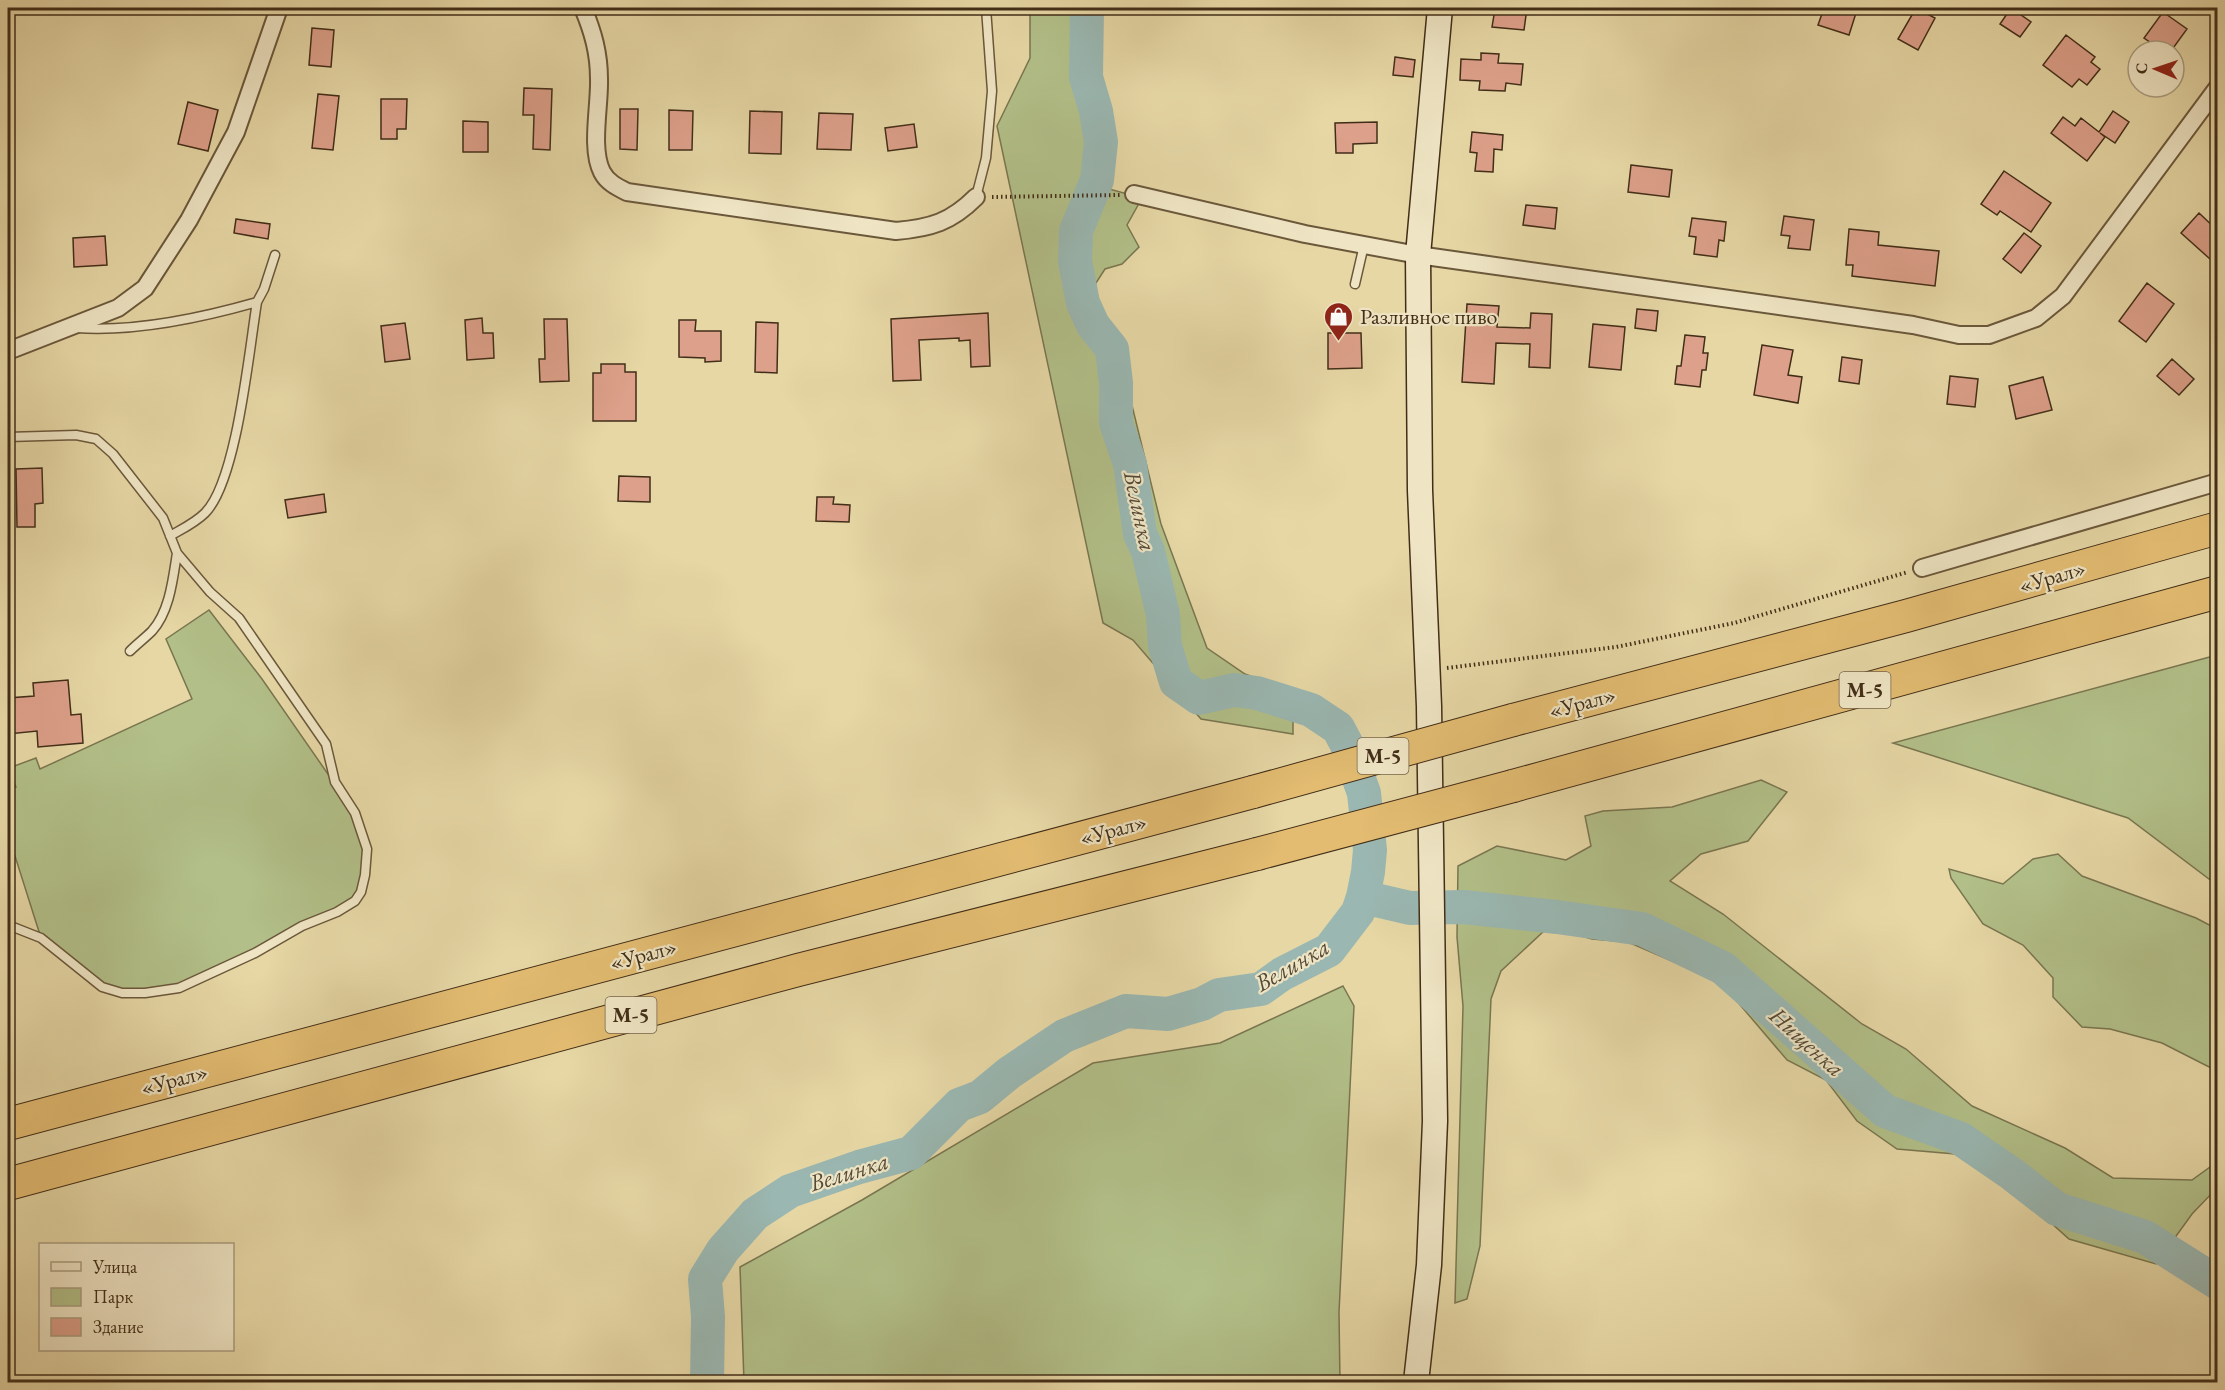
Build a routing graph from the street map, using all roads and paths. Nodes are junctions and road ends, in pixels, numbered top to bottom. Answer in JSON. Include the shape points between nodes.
{"nodes":[{"id":1,"x":279,"y":8,"type":"edge"},
{"id":2,"x":583,"y":8,"type":"edge"},
{"id":3,"x":986,"y":8,"type":"edge"},
{"id":4,"x":1440,"y":8,"type":"edge"},
{"id":5,"x":2217,"y":87,"type":"edge"},
{"id":6,"x":1134,"y":194,"type":"joint"},
{"id":7,"x":976,"y":197,"type":"junction"},
{"id":8,"x":1364,"y":246,"type":"junction"},
{"id":9,"x":275,"y":255,"type":"dead end"},
{"id":10,"x":1418,"y":255,"type":"junction"},
{"id":11,"x":1355,"y":284,"type":"dead end"},
{"id":12,"x":257,"y":302,"type":"junction"},
{"id":13,"x":69,"y":328,"type":"junction"},
{"id":14,"x":8,"y":351,"type":"edge"},
{"id":15,"x":8,"y":437,"type":"edge"},
{"id":16,"x":2217,"y":482,"type":"edge"},
{"id":17,"x":2217,"y":528,"type":"edge"},
{"id":18,"x":170,"y":536,"type":"junction"},
{"id":19,"x":177,"y":553,"type":"junction"},
{"id":20,"x":1922,"y":568,"type":"joint"},
{"id":21,"x":2217,"y":592,"type":"edge"},
{"id":22,"x":130,"y":651,"type":"dead end"},
{"id":23,"x":1428,"y":671,"type":"junction"},
{"id":24,"x":8,"y":925,"type":"edge"},
{"id":25,"x":8,"y":1124,"type":"edge"},
{"id":26,"x":8,"y":1184,"type":"edge"},
{"id":27,"x":1416,"y":1383,"type":"edge"}],
"edges":[{"from":1,"to":13,"type":"street","via":[[236,132],[160,267],[145,288],[118,308]]},
{"from":2,"to":7,"type":"street","via":[[595,37],[600,78],[597,152],[602,171],[612,184],[627,192],[896,231],[936,225],[961,212]]},
{"from":3,"to":7,"type":"lane","via":[[992,91],[986,158]]},
{"from":4,"to":10,"type":"street"},
{"from":5,"to":10,"type":"street","via":[[2063,296],[2036,318],[1989,335],[1959,335],[1913,325]]},
{"from":6,"to":7,"type":"path"},
{"from":6,"to":8,"type":"street"},
{"from":8,"to":10,"type":"street"},
{"from":8,"to":11,"type":"lane"},
{"from":9,"to":12,"type":"lane"},
{"from":10,"to":23,"type":"street","via":[[1420,490]]},
{"from":12,"to":13,"type":"lane","via":[[155,324],[105,330]]},
{"from":12,"to":18,"type":"lane","via":[[233,445],[220,490],[206,513]]},
{"from":13,"to":14,"type":"street"},
{"from":15,"to":18,"type":"lane","via":[[76,435],[96,439],[113,454],[163,518]]},
{"from":16,"to":20,"type":"street"},
{"from":17,"to":25,"type":"highway","name":"«Урал»","number":"М-5","bridge":true,"via":[[1906,616]]},
{"from":18,"to":19,"type":"lane"},
{"from":19,"to":22,"type":"lane","via":[[162,615],[153,630]]},
{"from":19,"to":24,"type":"lane","via":[[210,592],[239,618],[327,744],[335,782],[355,813],[367,849],[361,892],[355,901],[337,912],[302,926],[255,953],[179,988],[145,993],[122,993],[102,987],[40,939]]},
{"from":20,"to":23,"type":"path","via":[[1734,623],[1616,647]]},
{"from":21,"to":26,"type":"highway","number":"М-5","bridge":true,"via":[[1513,786],[798,970]]},
{"from":23,"to":27,"type":"street","via":[[1435,1121],[1430,1243]]}]}
